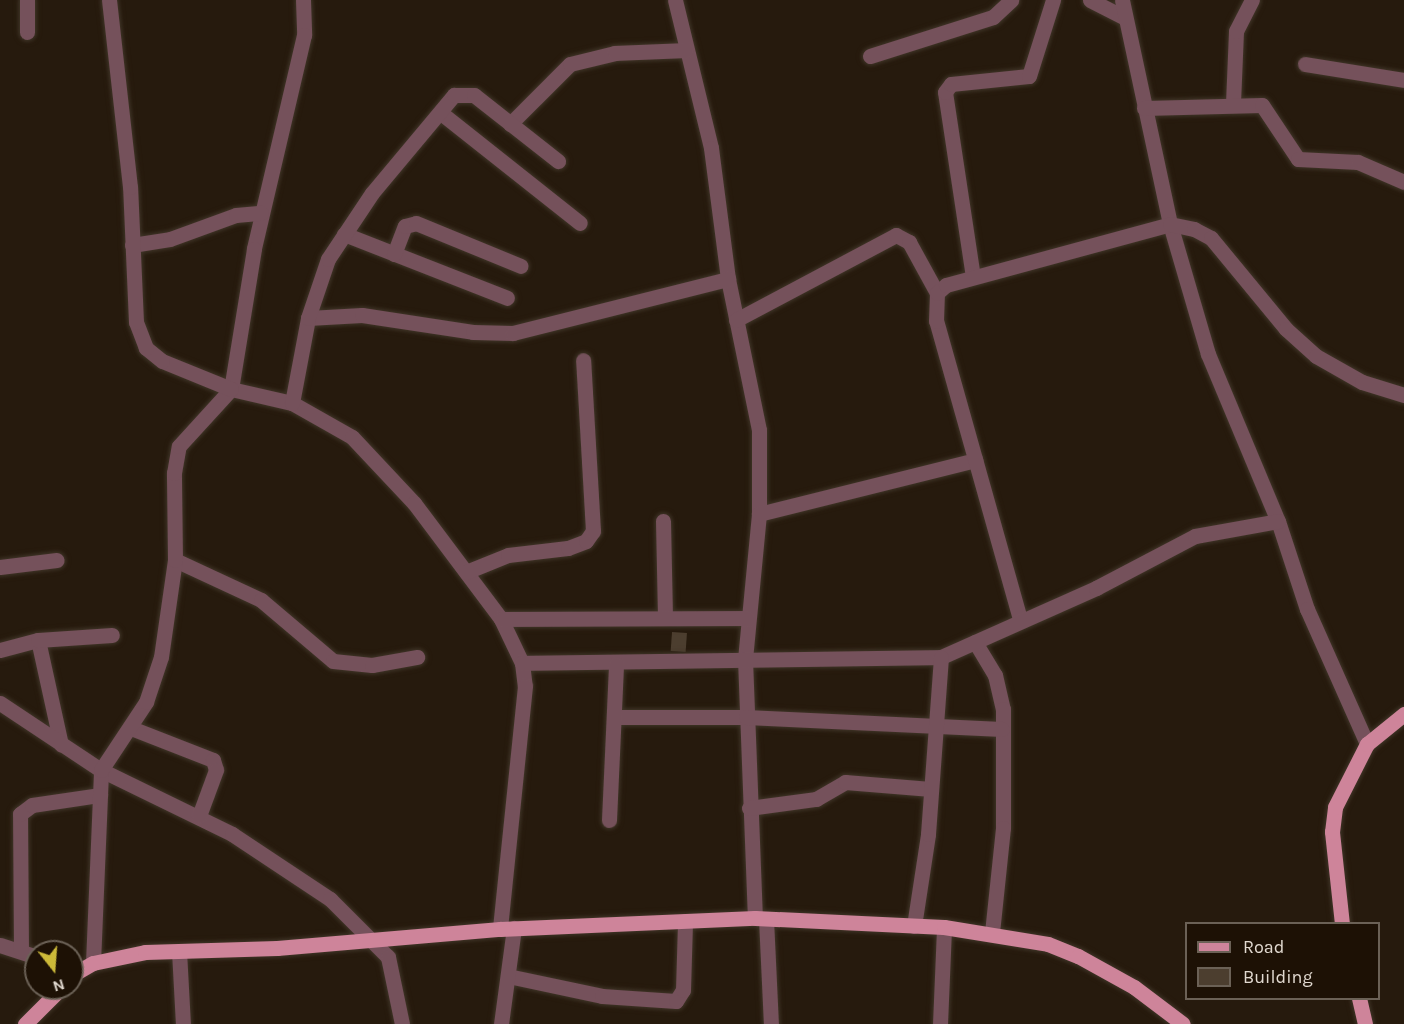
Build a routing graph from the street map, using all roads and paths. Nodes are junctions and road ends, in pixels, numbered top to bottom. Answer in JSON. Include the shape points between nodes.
{"nodes":[{"id":1,"x":27,"y":0,"type":"edge"},
{"id":2,"x":109,"y":0,"type":"edge"},
{"id":3,"x":303,"y":0,"type":"edge"},
{"id":4,"x":675,"y":0,"type":"edge"},
{"id":5,"x":1011,"y":0,"type":"edge"},
{"id":6,"x":1053,"y":0,"type":"edge"},
{"id":7,"x":1090,"y":0,"type":"edge"},
{"id":8,"x":1122,"y":0,"type":"edge"},
{"id":9,"x":1252,"y":0,"type":"edge"},
{"id":10,"x":1124,"y":17,"type":"junction"},
{"id":11,"x":27,"y":32,"type":"dead end"},
{"id":12,"x":686,"y":50,"type":"junction"},
{"id":13,"x":870,"y":56,"type":"dead end"},
{"id":14,"x":1305,"y":64,"type":"dead end"},
{"id":15,"x":1404,"y":80,"type":"edge"},
{"id":16,"x":1233,"y":103,"type":"junction"},
{"id":17,"x":1144,"y":108,"type":"junction"},
{"id":18,"x":441,"y":113,"type":"junction"},
{"id":19,"x":510,"y":124,"type":"junction"},
{"id":20,"x":558,"y":161,"type":"dead end"},
{"id":21,"x":1404,"y":182,"type":"edge"},
{"id":22,"x":261,"y":213,"type":"junction"},
{"id":23,"x":580,"y":223,"type":"dead end"},
{"id":24,"x":1170,"y":224,"type":"junction"},
{"id":25,"x":344,"y":234,"type":"junction"},
{"id":26,"x":132,"y":245,"type":"junction"},
{"id":27,"x":394,"y":254,"type":"junction"},
{"id":28,"x":521,"y":266,"type":"dead end"},
{"id":29,"x":973,"y":277,"type":"junction"},
{"id":30,"x":728,"y":279,"type":"junction"},
{"id":31,"x":937,"y":293,"type":"junction"},
{"id":32,"x":507,"y":298,"type":"dead end"},
{"id":33,"x":308,"y":318,"type":"junction"},
{"id":34,"x":736,"y":320,"type":"junction"},
{"id":35,"x":583,"y":360,"type":"dead end"},
{"id":36,"x":231,"y":389,"type":"junction"},
{"id":37,"x":1404,"y":395,"type":"edge"},
{"id":38,"x":292,"y":403,"type":"junction"},
{"id":39,"x":975,"y":460,"type":"junction"},
{"id":40,"x":759,"y":514,"type":"junction"},
{"id":41,"x":663,"y":521,"type":"dead end"},
{"id":42,"x":1278,"y":521,"type":"junction"},
{"id":43,"x":57,"y":560,"type":"dead end"},
{"id":44,"x":175,"y":561,"type":"junction"},
{"id":45,"x":0,"y":567,"type":"edge"},
{"id":46,"x":466,"y":572,"type":"junction"},
{"id":47,"x":665,"y":616,"type":"junction"},
{"id":48,"x":747,"y":618,"type":"junction"},
{"id":49,"x":501,"y":619,"type":"junction"},
{"id":50,"x":1020,"y":619,"type":"junction"},
{"id":51,"x":112,"y":635,"type":"dead end"},
{"id":52,"x":38,"y":640,"type":"junction"},
{"id":53,"x":975,"y":642,"type":"junction"},
{"id":54,"x":0,"y":650,"type":"edge"},
{"id":55,"x":417,"y":657,"type":"dead end"},
{"id":56,"x":940,"y":657,"type":"junction"},
{"id":57,"x":745,"y":659,"type":"junction"},
{"id":58,"x":522,"y":663,"type":"junction"},
{"id":59,"x":616,"y":664,"type":"junction"},
{"id":60,"x":0,"y":703,"type":"edge"},
{"id":61,"x":1404,"y":714,"type":"edge"},
{"id":62,"x":614,"y":717,"type":"junction"},
{"id":63,"x":746,"y":717,"type":"junction"},
{"id":64,"x":937,"y":725,"type":"junction"},
{"id":65,"x":131,"y":728,"type":"junction"},
{"id":66,"x":1002,"y":729,"type":"junction"},
{"id":67,"x":1368,"y":744,"type":"junction"},
{"id":68,"x":61,"y":745,"type":"junction"},
{"id":69,"x":101,"y":770,"type":"junction"},
{"id":70,"x":931,"y":789,"type":"junction"},
{"id":71,"x":100,"y":795,"type":"junction"},
{"id":72,"x":749,"y":808,"type":"junction"},
{"id":73,"x":199,"y":816,"type":"junction"},
{"id":74,"x":609,"y":820,"type":"dead end"},
{"id":75,"x":761,"y":919,"type":"junction"},
{"id":76,"x":685,"y":921,"type":"junction"},
{"id":77,"x":1342,"y":922,"type":"edge"},
{"id":78,"x":914,"y":926,"type":"junction"},
{"id":79,"x":944,"y":927,"type":"junction"},
{"id":80,"x":507,"y":929,"type":"junction"},
{"id":81,"x":992,"y":932,"type":"junction"},
{"id":82,"x":378,"y":942,"type":"junction"},
{"id":83,"x":0,"y":945,"type":"edge"},
{"id":84,"x":21,"y":951,"type":"junction"},
{"id":85,"x":178,"y":951,"type":"junction"},
{"id":86,"x":24,"y":952,"type":"edge"},
{"id":87,"x":93,"y":963,"type":"junction"},
{"id":88,"x":84,"y":968,"type":"edge"},
{"id":89,"x":508,"y":976,"type":"junction"},
{"id":90,"x":49,"y":1000,"type":"edge"},
{"id":91,"x":1359,"y":1000,"type":"edge"},
{"id":92,"x":25,"y":1024,"type":"edge"},
{"id":93,"x":183,"y":1024,"type":"edge"},
{"id":94,"x":402,"y":1024,"type":"edge"},
{"id":95,"x":501,"y":1024,"type":"edge"},
{"id":96,"x":771,"y":1024,"type":"edge"},
{"id":97,"x":940,"y":1024,"type":"edge"},
{"id":98,"x":1183,"y":1024,"type":"edge"},
{"id":99,"x":1365,"y":1024,"type":"edge"}],
"edges":[{"from":1,"to":11,"type":"street"},
{"from":2,"to":26,"type":"street"},
{"from":3,"to":22,"type":"street","via":[[304,35]]},
{"from":4,"to":12,"type":"street"},
{"from":5,"to":13,"type":"street","via":[[993,17]]},
{"from":6,"to":29,"type":"street","via":[[1029,76],[951,84],[945,92]]},
{"from":7,"to":10,"type":"street"},
{"from":8,"to":10,"type":"street"},
{"from":9,"to":16,"type":"street","via":[[1236,31]]},
{"from":10,"to":17,"type":"street"},
{"from":12,"to":19,"type":"street","via":[[615,53],[570,64]]},
{"from":12,"to":30,"type":"street","via":[[711,147]]},
{"from":14,"to":15,"type":"street"},
{"from":16,"to":17,"type":"street"},
{"from":16,"to":21,"type":"street","via":[[1262,105],[1298,159],[1358,162]]},
{"from":17,"to":24,"type":"street"},
{"from":18,"to":19,"type":"street","via":[[454,94],[467,91]]},
{"from":18,"to":23,"type":"street"},
{"from":18,"to":25,"type":"street"},
{"from":19,"to":20,"type":"street"},
{"from":22,"to":26,"type":"street","via":[[236,215],[170,239]]},
{"from":22,"to":36,"type":"street"},
{"from":24,"to":29,"type":"street"},
{"from":24,"to":37,"type":"street","via":[[1211,238],[1286,330],[1316,356],[1362,382]]},
{"from":24,"to":42,"type":"street","via":[[1208,354]]},
{"from":25,"to":27,"type":"street"},
{"from":25,"to":33,"type":"street","via":[[328,259]]},
{"from":26,"to":36,"type":"street","via":[[136,322],[146,348],[162,361]]},
{"from":27,"to":28,"type":"street","via":[[405,226],[416,223]]},
{"from":27,"to":32,"type":"street"},
{"from":29,"to":31,"type":"street"},
{"from":30,"to":33,"type":"street","via":[[513,333],[473,332],[362,315]]},
{"from":30,"to":34,"type":"street"},
{"from":31,"to":34,"type":"street","via":[[909,242],[896,235]]},
{"from":31,"to":39,"type":"street","via":[[936,321]]},
{"from":33,"to":38,"type":"street"},
{"from":34,"to":40,"type":"street","via":[[759,430]]},
{"from":35,"to":46,"type":"street","via":[[593,531],[586,541],[568,548],[508,555]]},
{"from":36,"to":38,"type":"street"},
{"from":36,"to":44,"type":"street","via":[[179,446],[174,473]]},
{"from":38,"to":46,"type":"street","via":[[352,437],[378,459]]},
{"from":39,"to":40,"type":"street"},
{"from":39,"to":50,"type":"street"},
{"from":40,"to":48,"type":"street"},
{"from":41,"to":47,"type":"street"},
{"from":42,"to":50,"type":"street","via":[[1196,536],[1096,588]]},
{"from":42,"to":67,"type":"street","via":[[1307,609]]},
{"from":43,"to":45,"type":"street"},
{"from":44,"to":55,"type":"street","via":[[261,600],[333,661],[372,665]]},
{"from":44,"to":65,"type":"street","via":[[161,657]]},
{"from":46,"to":49,"type":"street"},
{"from":47,"to":48,"type":"street"},
{"from":47,"to":49,"type":"street"},
{"from":48,"to":57,"type":"street"},
{"from":49,"to":58,"type":"street"},
{"from":50,"to":53,"type":"street"},
{"from":51,"to":52,"type":"street"},
{"from":52,"to":54,"type":"street"},
{"from":52,"to":68,"type":"street"},
{"from":53,"to":56,"type":"street"},
{"from":53,"to":66,"type":"street","via":[[1000,691]]},
{"from":56,"to":57,"type":"street"},
{"from":56,"to":64,"type":"street"},
{"from":57,"to":59,"type":"street"},
{"from":57,"to":63,"type":"street"},
{"from":58,"to":59,"type":"street"},
{"from":58,"to":80,"type":"street","via":[[524,725]]},
{"from":59,"to":62,"type":"street"},
{"from":60,"to":68,"type":"street"},
{"from":61,"to":67,"type":"main road"},
{"from":62,"to":63,"type":"street"},
{"from":62,"to":74,"type":"street"},
{"from":63,"to":64,"type":"street"},
{"from":63,"to":72,"type":"street"},
{"from":64,"to":66,"type":"street"},
{"from":64,"to":70,"type":"street"},
{"from":65,"to":69,"type":"street"},
{"from":65,"to":73,"type":"street","via":[[213,760],[216,770]]},
{"from":66,"to":81,"type":"street","via":[[1003,828]]},
{"from":67,"to":77,"type":"main road","via":[[1347,777],[1332,832]]},
{"from":68,"to":69,"type":"street"},
{"from":69,"to":71,"type":"street"},
{"from":69,"to":73,"type":"street"},
{"from":70,"to":72,"type":"street","via":[[845,782],[816,799]]},
{"from":70,"to":78,"type":"street"},
{"from":71,"to":84,"type":"street","via":[[32,805],[20,814]]},
{"from":71,"to":87,"type":"street"},
{"from":72,"to":75,"type":"street"},
{"from":73,"to":82,"type":"street","via":[[283,866]]},
{"from":75,"to":76,"type":"main road"},
{"from":75,"to":78,"type":"main road"},
{"from":75,"to":96,"type":"street"},
{"from":76,"to":80,"type":"main road"},
{"from":76,"to":89,"type":"street","via":[[683,990],[676,1001],[602,996]]},
{"from":78,"to":79,"type":"main road"},
{"from":79,"to":81,"type":"main road"},
{"from":79,"to":97,"type":"street"},
{"from":80,"to":82,"type":"main road"},
{"from":80,"to":89,"type":"street"},
{"from":81,"to":98,"type":"main road","via":[[1078,956],[1134,987]]},
{"from":82,"to":85,"type":"main road"},
{"from":82,"to":94,"type":"street","via":[[392,972],[394,1005]]},
{"from":83,"to":84,"type":"street"},
{"from":84,"to":86,"type":"street"},
{"from":85,"to":87,"type":"main road"},
{"from":85,"to":93,"type":"street"},
{"from":87,"to":88,"type":"main road"},
{"from":89,"to":95,"type":"street"},
{"from":90,"to":92,"type":"main road"},
{"from":91,"to":99,"type":"main road"}]}
